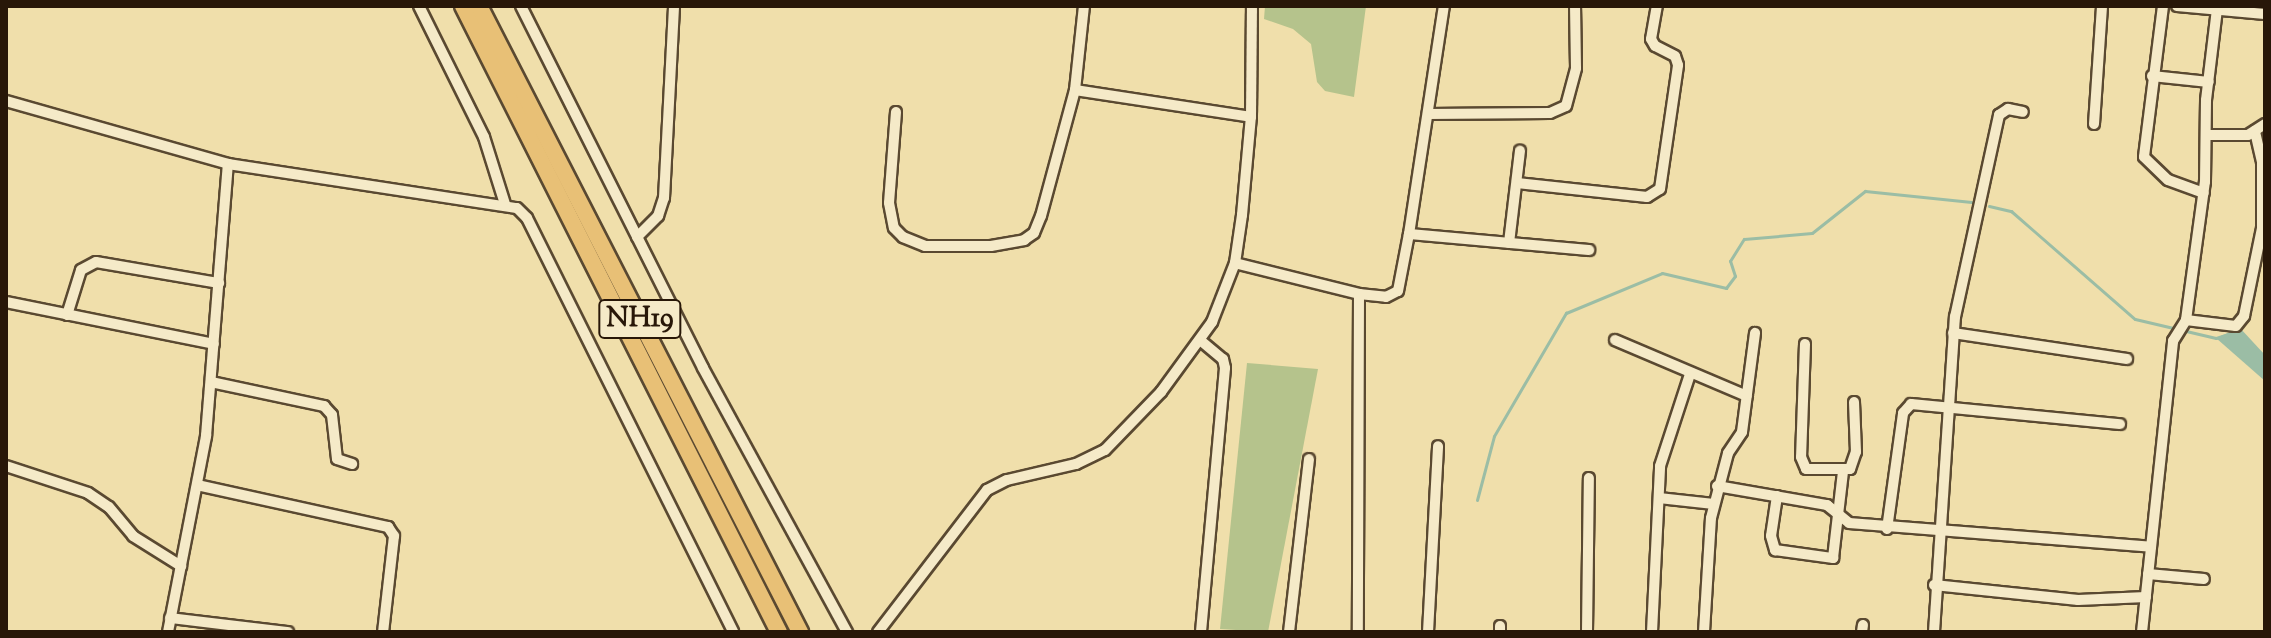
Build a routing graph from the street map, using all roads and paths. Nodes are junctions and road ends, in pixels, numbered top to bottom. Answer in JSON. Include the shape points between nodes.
{"nodes":[{"id":1,"x":419,"y":6,"type":"edge"},
{"id":2,"x":463,"y":6,"type":"edge"},
{"id":3,"x":479,"y":6,"type":"edge"},
{"id":4,"x":521,"y":6,"type":"edge"},
{"id":5,"x":674,"y":6,"type":"edge"},
{"id":6,"x":1084,"y":6,"type":"edge"},
{"id":7,"x":1252,"y":6,"type":"edge"},
{"id":8,"x":1444,"y":6,"type":"edge"},
{"id":9,"x":1575,"y":6,"type":"edge"},
{"id":10,"x":1657,"y":6,"type":"edge"},
{"id":11,"x":2102,"y":6,"type":"edge"},
{"id":12,"x":2163,"y":6,"type":"edge"},
{"id":13,"x":2177,"y":6,"type":"edge"},
{"id":14,"x":2196,"y":7,"type":"edge"},
{"id":15,"x":2217,"y":9,"type":"junction"},
{"id":16,"x":2265,"y":14,"type":"edge"},
{"id":17,"x":2152,"y":76,"type":"junction"},
{"id":18,"x":2209,"y":82,"type":"junction"},
{"id":19,"x":1075,"y":90,"type":"junction"},
{"id":20,"x":6,"y":101,"type":"edge"},
{"id":21,"x":896,"y":112,"type":"dead end"},
{"id":22,"x":2023,"y":112,"type":"dead end"},
{"id":23,"x":1428,"y":114,"type":"junction"},
{"id":24,"x":1251,"y":117,"type":"junction"},
{"id":25,"x":2094,"y":124,"type":"dead end"},
{"id":26,"x":2265,"y":124,"type":"edge"},
{"id":27,"x":2255,"y":131,"type":"junction"},
{"id":28,"x":2206,"y":135,"type":"junction"},
{"id":29,"x":1520,"y":151,"type":"dead end"},
{"id":30,"x":228,"y":164,"type":"junction"},
{"id":31,"x":1517,"y":183,"type":"junction"},
{"id":32,"x":2204,"y":193,"type":"junction"},
{"id":33,"x":505,"y":204,"type":"junction"},
{"id":34,"x":1409,"y":234,"type":"junction"},
{"id":35,"x":637,"y":237,"type":"junction"},
{"id":36,"x":1509,"y":243,"type":"junction"},
{"id":37,"x":1589,"y":250,"type":"dead end"},
{"id":38,"x":1235,"y":263,"type":"junction"},
{"id":39,"x":219,"y":283,"type":"junction"},
{"id":40,"x":1359,"y":294,"type":"junction"},
{"id":41,"x":6,"y":302,"type":"edge"},
{"id":42,"x":67,"y":315,"type":"junction"},
{"id":43,"x":2184,"y":322,"type":"junction"},
{"id":44,"x":1755,"y":333,"type":"dead end"},
{"id":45,"x":1953,"y":333,"type":"junction"},
{"id":46,"x":1201,"y":337,"type":"junction"},
{"id":47,"x":1615,"y":340,"type":"dead end"},
{"id":48,"x":214,"y":344,"type":"junction"},
{"id":49,"x":1805,"y":344,"type":"dead end"},
{"id":50,"x":2127,"y":359,"type":"dead end"},
{"id":51,"x":1690,"y":374,"type":"junction"},
{"id":52,"x":211,"y":382,"type":"junction"},
{"id":53,"x":1747,"y":396,"type":"junction"},
{"id":54,"x":1854,"y":402,"type":"dead end"},
{"id":55,"x":1945,"y":407,"type":"junction"},
{"id":56,"x":2120,"y":424,"type":"dead end"},
{"id":57,"x":1438,"y":446,"type":"dead end"},
{"id":58,"x":1309,"y":459,"type":"dead end"},
{"id":59,"x":352,"y":464,"type":"dead end"},
{"id":60,"x":6,"y":466,"type":"edge"},
{"id":61,"x":1843,"y":472,"type":"junction"},
{"id":62,"x":1589,"y":478,"type":"dead end"},
{"id":63,"x":197,"y":485,"type":"junction"},
{"id":64,"x":1717,"y":486,"type":"junction"},
{"id":65,"x":1777,"y":496,"type":"junction"},
{"id":66,"x":1659,"y":498,"type":"junction"},
{"id":67,"x":1714,"y":504,"type":"junction"},
{"id":68,"x":1836,"y":517,"type":"junction"},
{"id":69,"x":1887,"y":529,"type":"junction"},
{"id":70,"x":1939,"y":530,"type":"junction"},
{"id":71,"x":2151,"y":547,"type":"junction"},
{"id":72,"x":181,"y":566,"type":"junction"},
{"id":73,"x":2148,"y":574,"type":"junction"},
{"id":74,"x":2204,"y":579,"type":"dead end"},
{"id":75,"x":1934,"y":585,"type":"junction"},
{"id":76,"x":2146,"y":597,"type":"junction"},
{"id":77,"x":170,"y":618,"type":"junction"},
{"id":78,"x":187,"y":627,"type":"edge"},
{"id":79,"x":168,"y":632,"type":"edge"},
{"id":80,"x":288,"y":632,"type":"edge"},
{"id":81,"x":383,"y":632,"type":"edge"},
{"id":82,"x":733,"y":632,"type":"edge"},
{"id":83,"x":779,"y":632,"type":"edge"},
{"id":84,"x":800,"y":632,"type":"edge"},
{"id":85,"x":847,"y":632,"type":"edge"},
{"id":86,"x":878,"y":632,"type":"edge"},
{"id":87,"x":1201,"y":632,"type":"edge"},
{"id":88,"x":1289,"y":632,"type":"edge"},
{"id":89,"x":1358,"y":632,"type":"edge"},
{"id":90,"x":1428,"y":632,"type":"edge"},
{"id":91,"x":1587,"y":632,"type":"edge"},
{"id":92,"x":1652,"y":632,"type":"edge"},
{"id":93,"x":1704,"y":632,"type":"edge"},
{"id":94,"x":1934,"y":632,"type":"edge"},
{"id":95,"x":2142,"y":632,"type":"edge"}],
"edges":[{"from":1,"to":33,"type":"street","via":[[484,137]]},
{"from":2,"to":83,"type":"highway","number":"NH19"},
{"from":3,"to":84,"type":"highway","number":"NH19"},
{"from":4,"to":35,"type":"street"},
{"from":5,"to":35,"type":"street","via":[[664,198],[658,216]]},
{"from":6,"to":19,"type":"street"},
{"from":7,"to":24,"type":"street"},
{"from":8,"to":23,"type":"street"},
{"from":9,"to":23,"type":"street","via":[[1576,68],[1566,106],[1550,113]]},
{"from":10,"to":31,"type":"street","via":[[1651,39],[1675,56],[1678,65],[1660,189],[1647,197]]},
{"from":11,"to":25,"type":"street"},
{"from":12,"to":17,"type":"street"},
{"from":13,"to":14,"type":"street"},
{"from":14,"to":15,"type":"street"},
{"from":15,"to":16,"type":"street"},
{"from":15,"to":18,"type":"street"},
{"from":17,"to":18,"type":"street"},
{"from":17,"to":32,"type":"street","via":[[2144,157],[2168,180]]},
{"from":18,"to":28,"type":"street"},
{"from":19,"to":21,"type":"street","via":[[1034,233],[991,246],[925,246],[894,228],[889,203]]},
{"from":19,"to":24,"type":"street"},
{"from":20,"to":30,"type":"street"},
{"from":22,"to":45,"type":"street","via":[[2008,109],[1999,115]]},
{"from":23,"to":34,"type":"street"},
{"from":24,"to":38,"type":"street"},
{"from":26,"to":27,"type":"street"},
{"from":27,"to":28,"type":"street","via":[[2237,137]]},
{"from":27,"to":43,"type":"street","via":[[2264,196],[2258,290],[2236,326]]},
{"from":28,"to":32,"type":"street"},
{"from":29,"to":31,"type":"street"},
{"from":30,"to":33,"type":"street","via":[[446,200]]},
{"from":30,"to":39,"type":"street"},
{"from":31,"to":36,"type":"street"},
{"from":32,"to":43,"type":"street"},
{"from":33,"to":82,"type":"street","via":[[527,218]]},
{"from":34,"to":36,"type":"street"},
{"from":34,"to":40,"type":"street","via":[[1398,291],[1386,297]]},
{"from":35,"to":85,"type":"street"},
{"from":36,"to":37,"type":"street"},
{"from":38,"to":40,"type":"street"},
{"from":38,"to":46,"type":"street"},
{"from":39,"to":42,"type":"street","via":[[96,262],[81,270]]},
{"from":39,"to":48,"type":"street"},
{"from":40,"to":89,"type":"street"},
{"from":41,"to":42,"type":"street"},
{"from":42,"to":48,"type":"street"},
{"from":43,"to":71,"type":"street","via":[[2173,341]]},
{"from":44,"to":53,"type":"street"},
{"from":45,"to":50,"type":"street"},
{"from":45,"to":55,"type":"street"},
{"from":46,"to":86,"type":"street","via":[[1161,392],[1105,450],[987,490]]},
{"from":46,"to":87,"type":"street","via":[[1225,368]]},
{"from":47,"to":51,"type":"street"},
{"from":48,"to":52,"type":"street"},
{"from":49,"to":61,"type":"street","via":[[1803,466]]},
{"from":51,"to":53,"type":"street"},
{"from":51,"to":66,"type":"street","via":[[1664,441]]},
{"from":52,"to":59,"type":"street","via":[[324,406],[332,415],[337,459]]},
{"from":52,"to":63,"type":"street"},
{"from":53,"to":64,"type":"street","via":[[1742,432]]},
{"from":54,"to":61,"type":"street","via":[[1856,452],[1850,469]]},
{"from":55,"to":56,"type":"street"},
{"from":55,"to":69,"type":"street","via":[[1905,407]]},
{"from":55,"to":70,"type":"street"},
{"from":57,"to":90,"type":"street"},
{"from":58,"to":88,"type":"street"},
{"from":60,"to":72,"type":"street","via":[[88,493],[133,536]]},
{"from":61,"to":68,"type":"street"},
{"from":62,"to":91,"type":"street"},
{"from":63,"to":72,"type":"street"},
{"from":63,"to":81,"type":"street","via":[[388,527],[394,536]]},
{"from":64,"to":65,"type":"street"},
{"from":64,"to":67,"type":"street"},
{"from":65,"to":68,"type":"street","via":[[1827,505]]},
{"from":65,"to":68,"type":"street","via":[[1771,536],[1782,554],[1833,558]]},
{"from":66,"to":67,"type":"street"},
{"from":66,"to":92,"type":"street"},
{"from":67,"to":93,"type":"street"},
{"from":68,"to":69,"type":"street"},
{"from":69,"to":70,"type":"street"},
{"from":70,"to":71,"type":"street"},
{"from":70,"to":75,"type":"street"},
{"from":71,"to":73,"type":"street"},
{"from":72,"to":77,"type":"street"},
{"from":73,"to":74,"type":"street"},
{"from":73,"to":76,"type":"street"},
{"from":75,"to":76,"type":"street","via":[[2078,600]]},
{"from":75,"to":94,"type":"street"},
{"from":76,"to":95,"type":"street"},
{"from":77,"to":78,"type":"street"},
{"from":77,"to":79,"type":"street"},
{"from":78,"to":80,"type":"street"}]}
